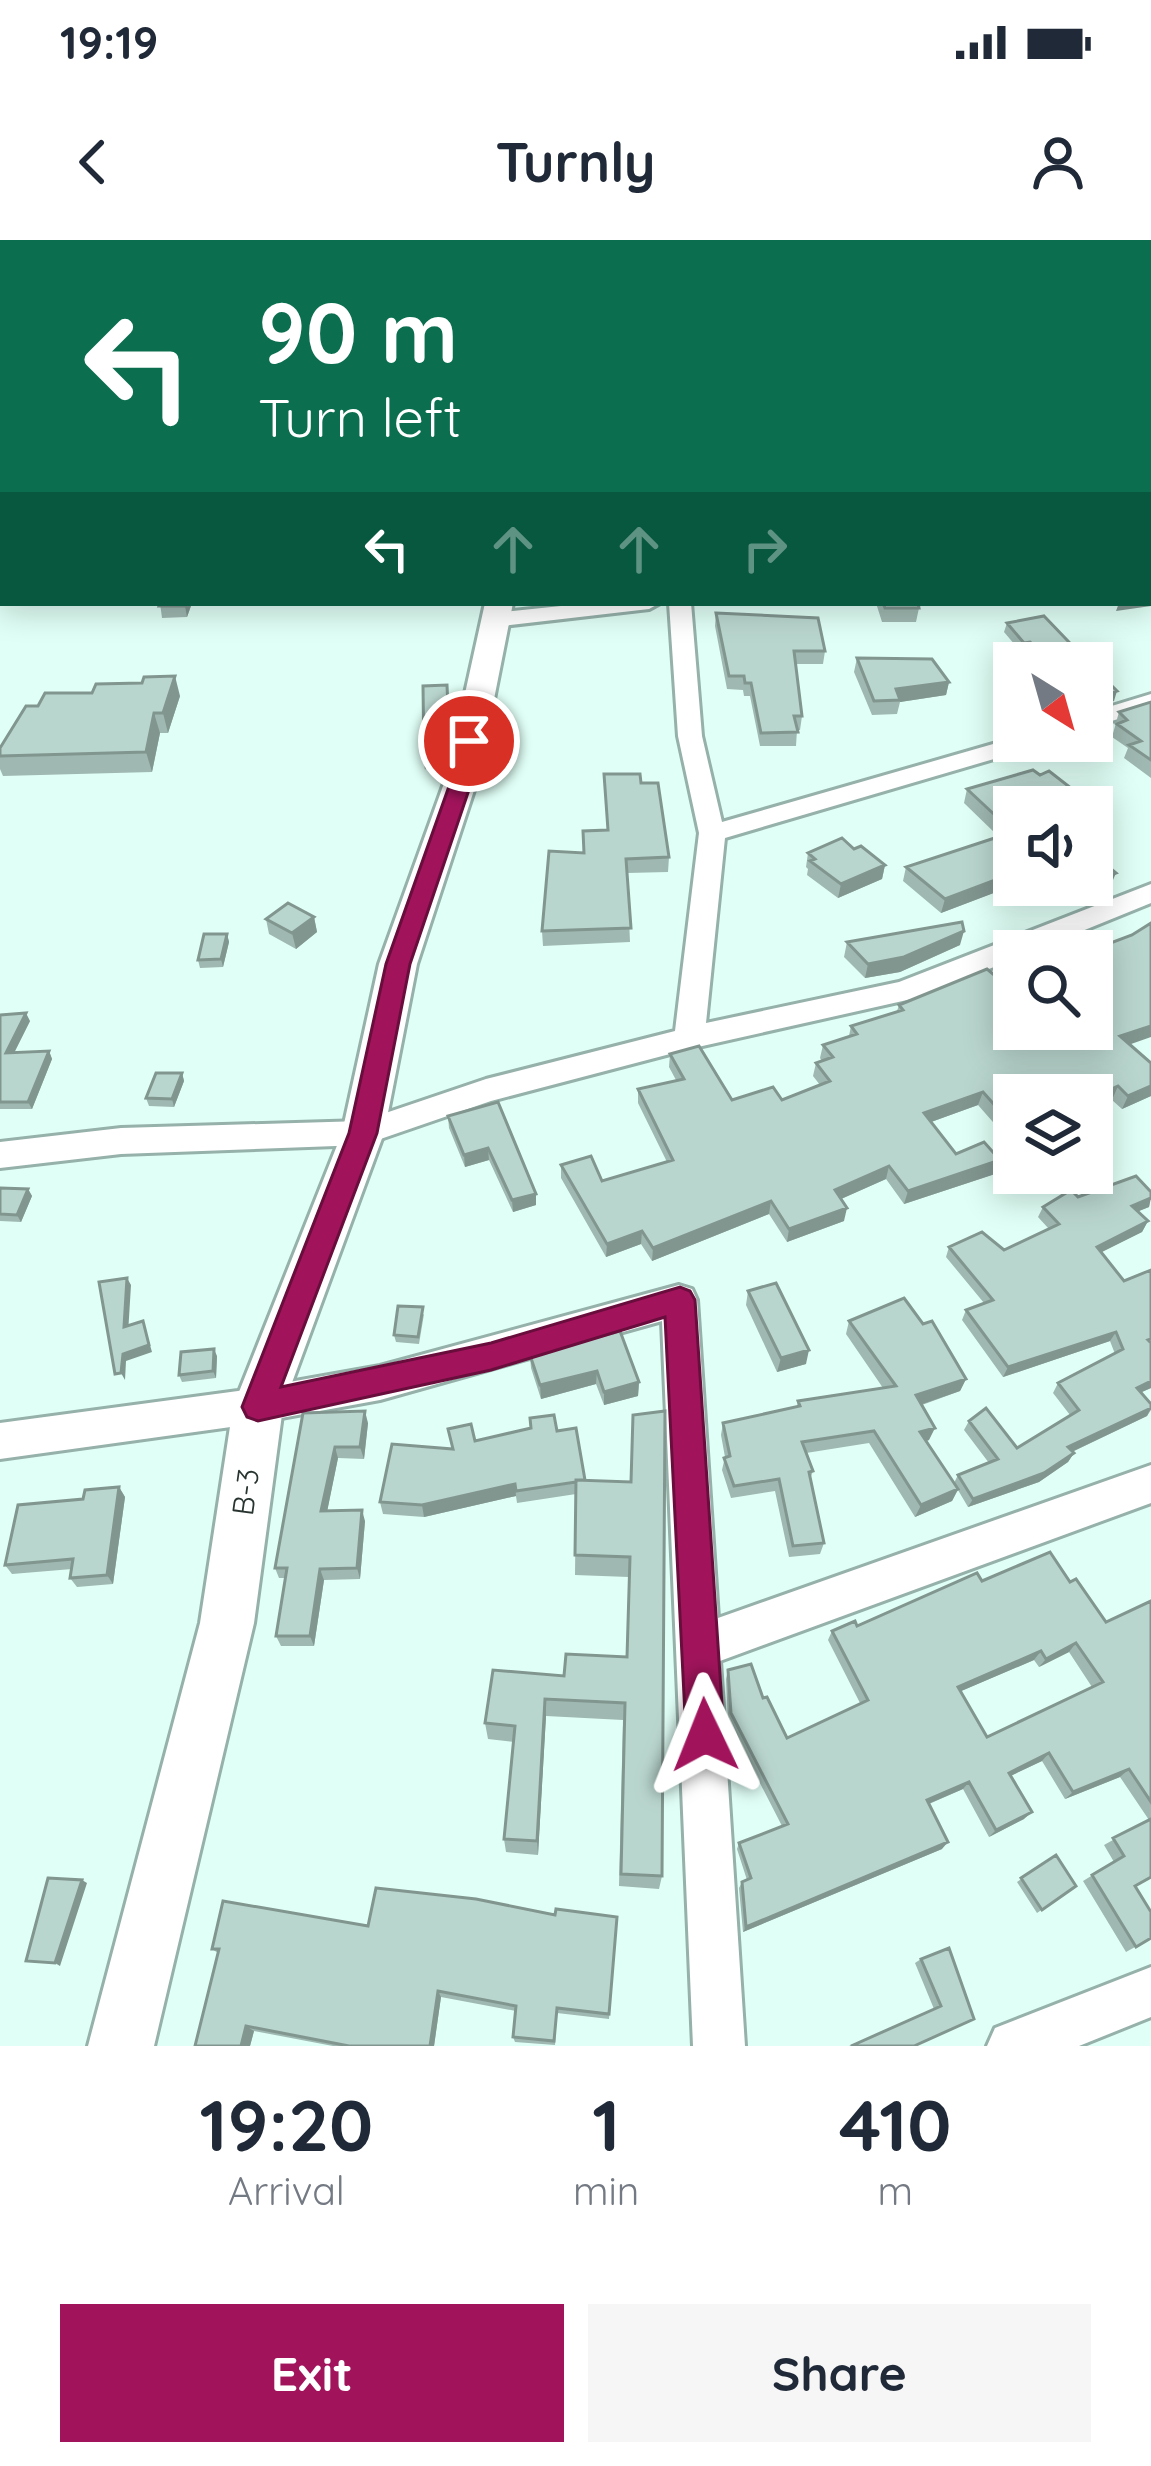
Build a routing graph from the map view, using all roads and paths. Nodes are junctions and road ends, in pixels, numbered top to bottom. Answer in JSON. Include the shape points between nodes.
{"nodes":[{"id":1,"x":599,"y":606,"type":"edge"},
{"id":2,"x":680,"y":606,"type":"edge"},
{"id":3,"x":497,"y":612,"type":"edge"},
{"id":4,"x":1151,"y":700,"type":"edge"},
{"id":5,"x":1113,"y":713,"type":"edge"},
{"id":6,"x":993,"y":751,"type":"edge"},
{"id":7,"x":712,"y":833,"type":"junction"},
{"id":8,"x":1151,"y":893,"type":"edge"},
{"id":9,"x":689,"y":1038,"type":"junction"},
{"id":10,"x":363,"y":1133,"type":"junction"},
{"id":11,"x":0,"y":1155,"type":"edge"},
{"id":12,"x":258,"y":1407,"type":"junction"},
{"id":13,"x":0,"y":1441,"type":"edge"},
{"id":14,"x":1151,"y":1484,"type":"edge"},
{"id":15,"x":701,"y":1646,"type":"junction"},
{"id":16,"x":1151,"y":1992,"type":"edge"},
{"id":17,"x":121,"y":2046,"type":"edge"},
{"id":18,"x":719,"y":2046,"type":"edge"},
{"id":19,"x":1013,"y":2046,"type":"edge"}],
"edges":[{"from":1,"to":3,"type":"street"},
{"from":2,"to":7,"type":"street","via":[[691,736]]},
{"from":3,"to":10,"type":"main road","name":"B-3","via":[[463,775],[398,964]]},
{"from":4,"to":5,"type":"street"},
{"from":6,"to":7,"type":"street"},
{"from":7,"to":9,"type":"street"},
{"from":8,"to":9,"type":"street","via":[[905,991]]},
{"from":9,"to":10,"type":"street"},
{"from":10,"to":11,"type":"street","via":[[121,1141]]},
{"from":10,"to":12,"type":"main road","name":"B-3"},
{"from":12,"to":13,"type":"street"},
{"from":12,"to":15,"type":"street","via":[[491,1356],[680,1300]]},
{"from":12,"to":17,"type":"main road","name":"B-3","via":[[227,1623]]},
{"from":14,"to":15,"type":"street"},
{"from":15,"to":18,"type":"street"},
{"from":16,"to":19,"type":"street"}]}
